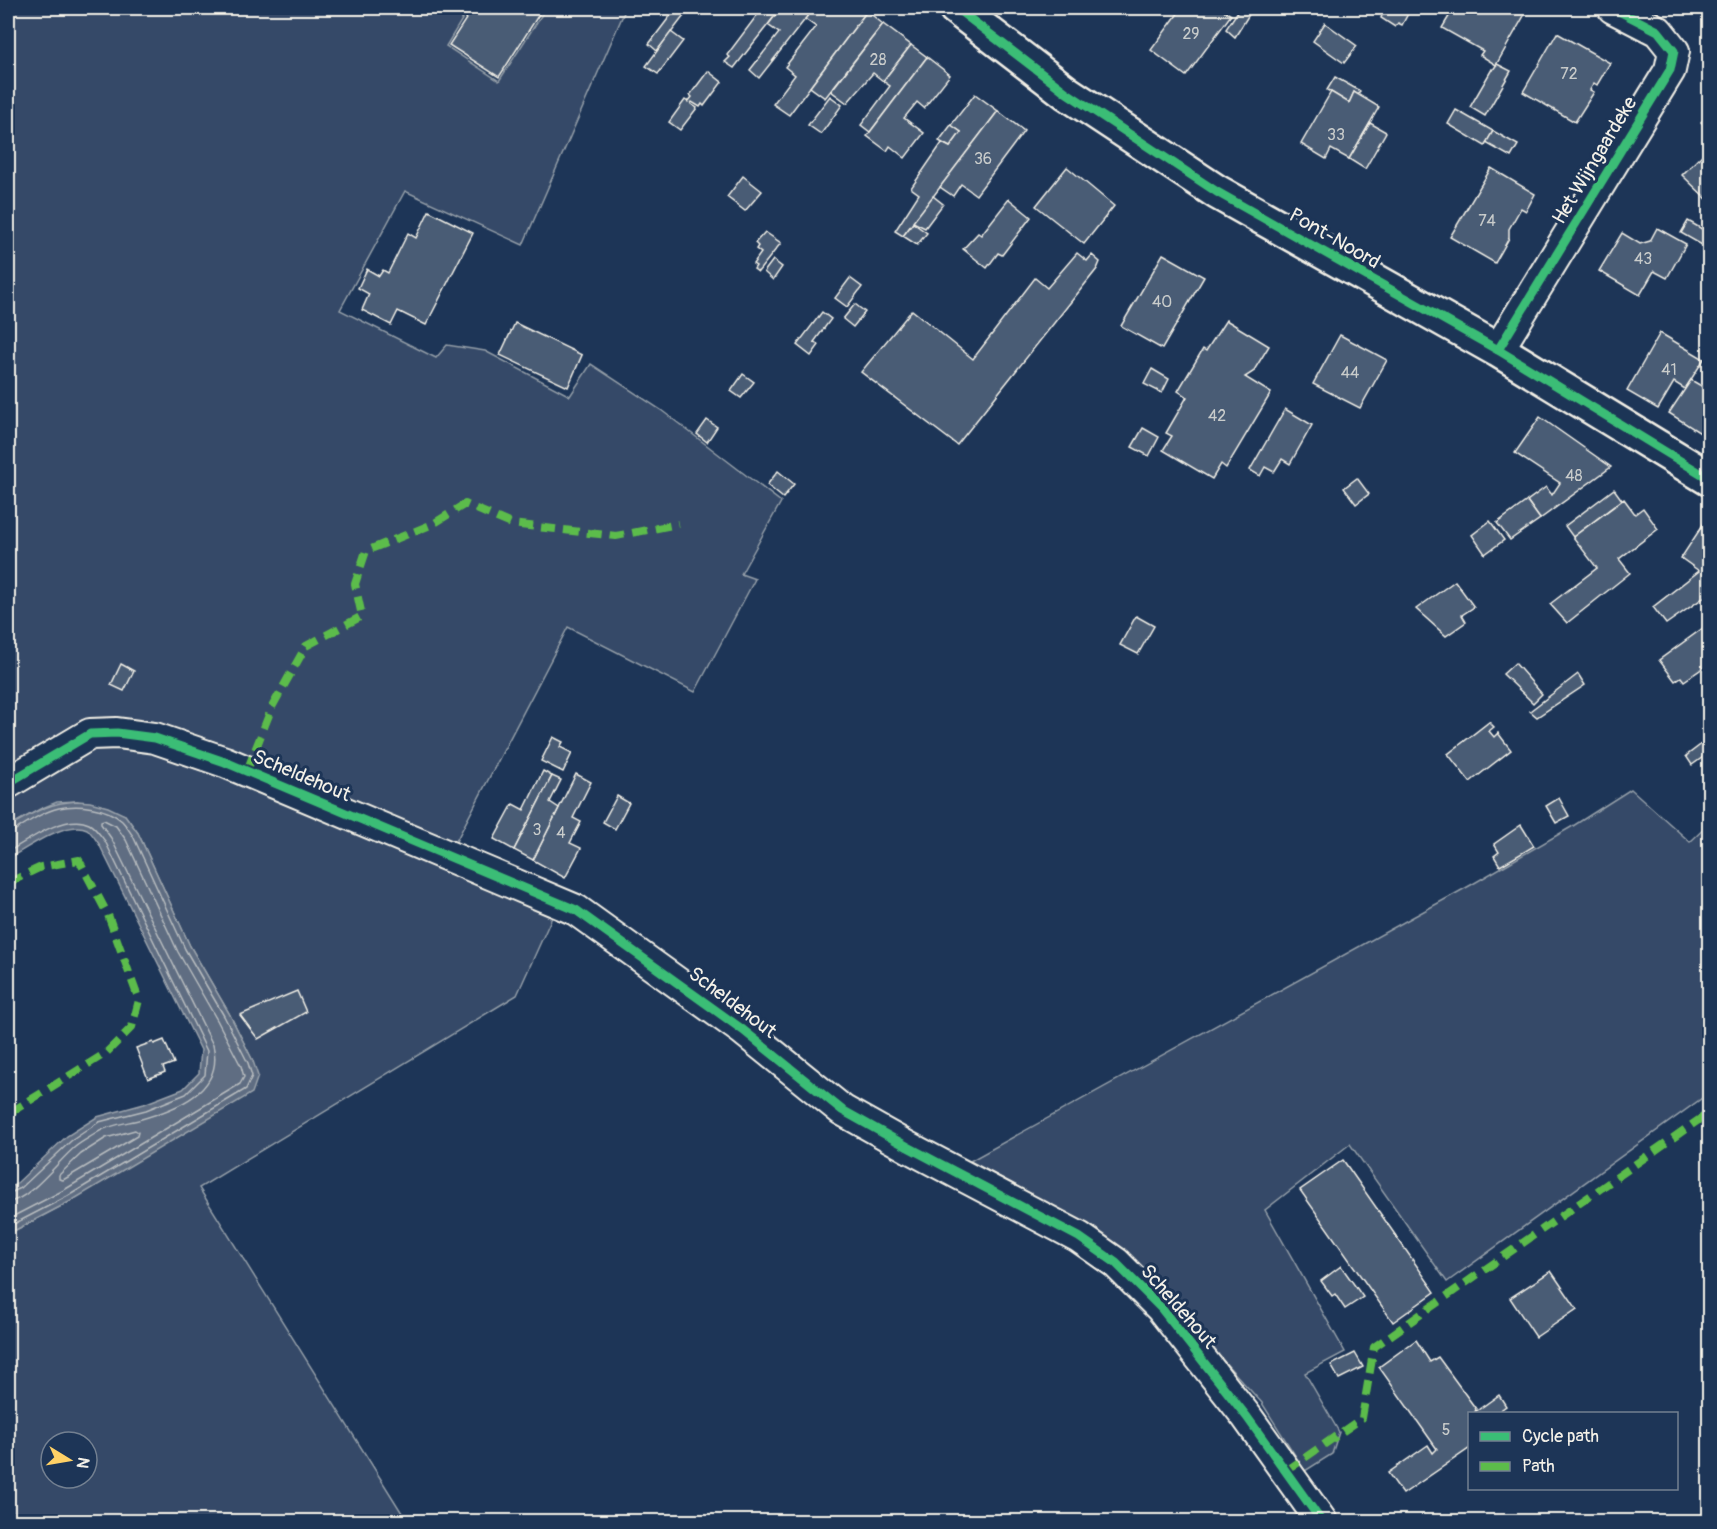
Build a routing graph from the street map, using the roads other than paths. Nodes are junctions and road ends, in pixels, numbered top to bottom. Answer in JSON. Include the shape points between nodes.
{"nodes":[{"id":1,"x":956,"y":8,"type":"edge"},
{"id":2,"x":1613,"y":8,"type":"edge"},
{"id":3,"x":1498,"y":350,"type":"junction"},
{"id":4,"x":1710,"y":479,"type":"edge"},
{"id":5,"x":8,"y":783,"type":"edge"},
{"id":6,"x":1322,"y":1521,"type":"edge"}],
"edges":[{"from":1,"to":3,"type":"street","name":"Pont-Noord","via":[[1067,93],[1217,192]]},
{"from":2,"to":3,"type":"street","name":"Het Wijngaardeke","via":[[1658,31],[1674,51],[1670,70]]},
{"from":3,"to":4,"type":"street","name":"Pont-Noord"},
{"from":5,"to":6,"type":"street","name":"Scheldehout","via":[[90,734],[155,738],[232,765],[576,910],[742,1030],[842,1110],[1079,1237],[1116,1263],[1161,1308]]}]}
